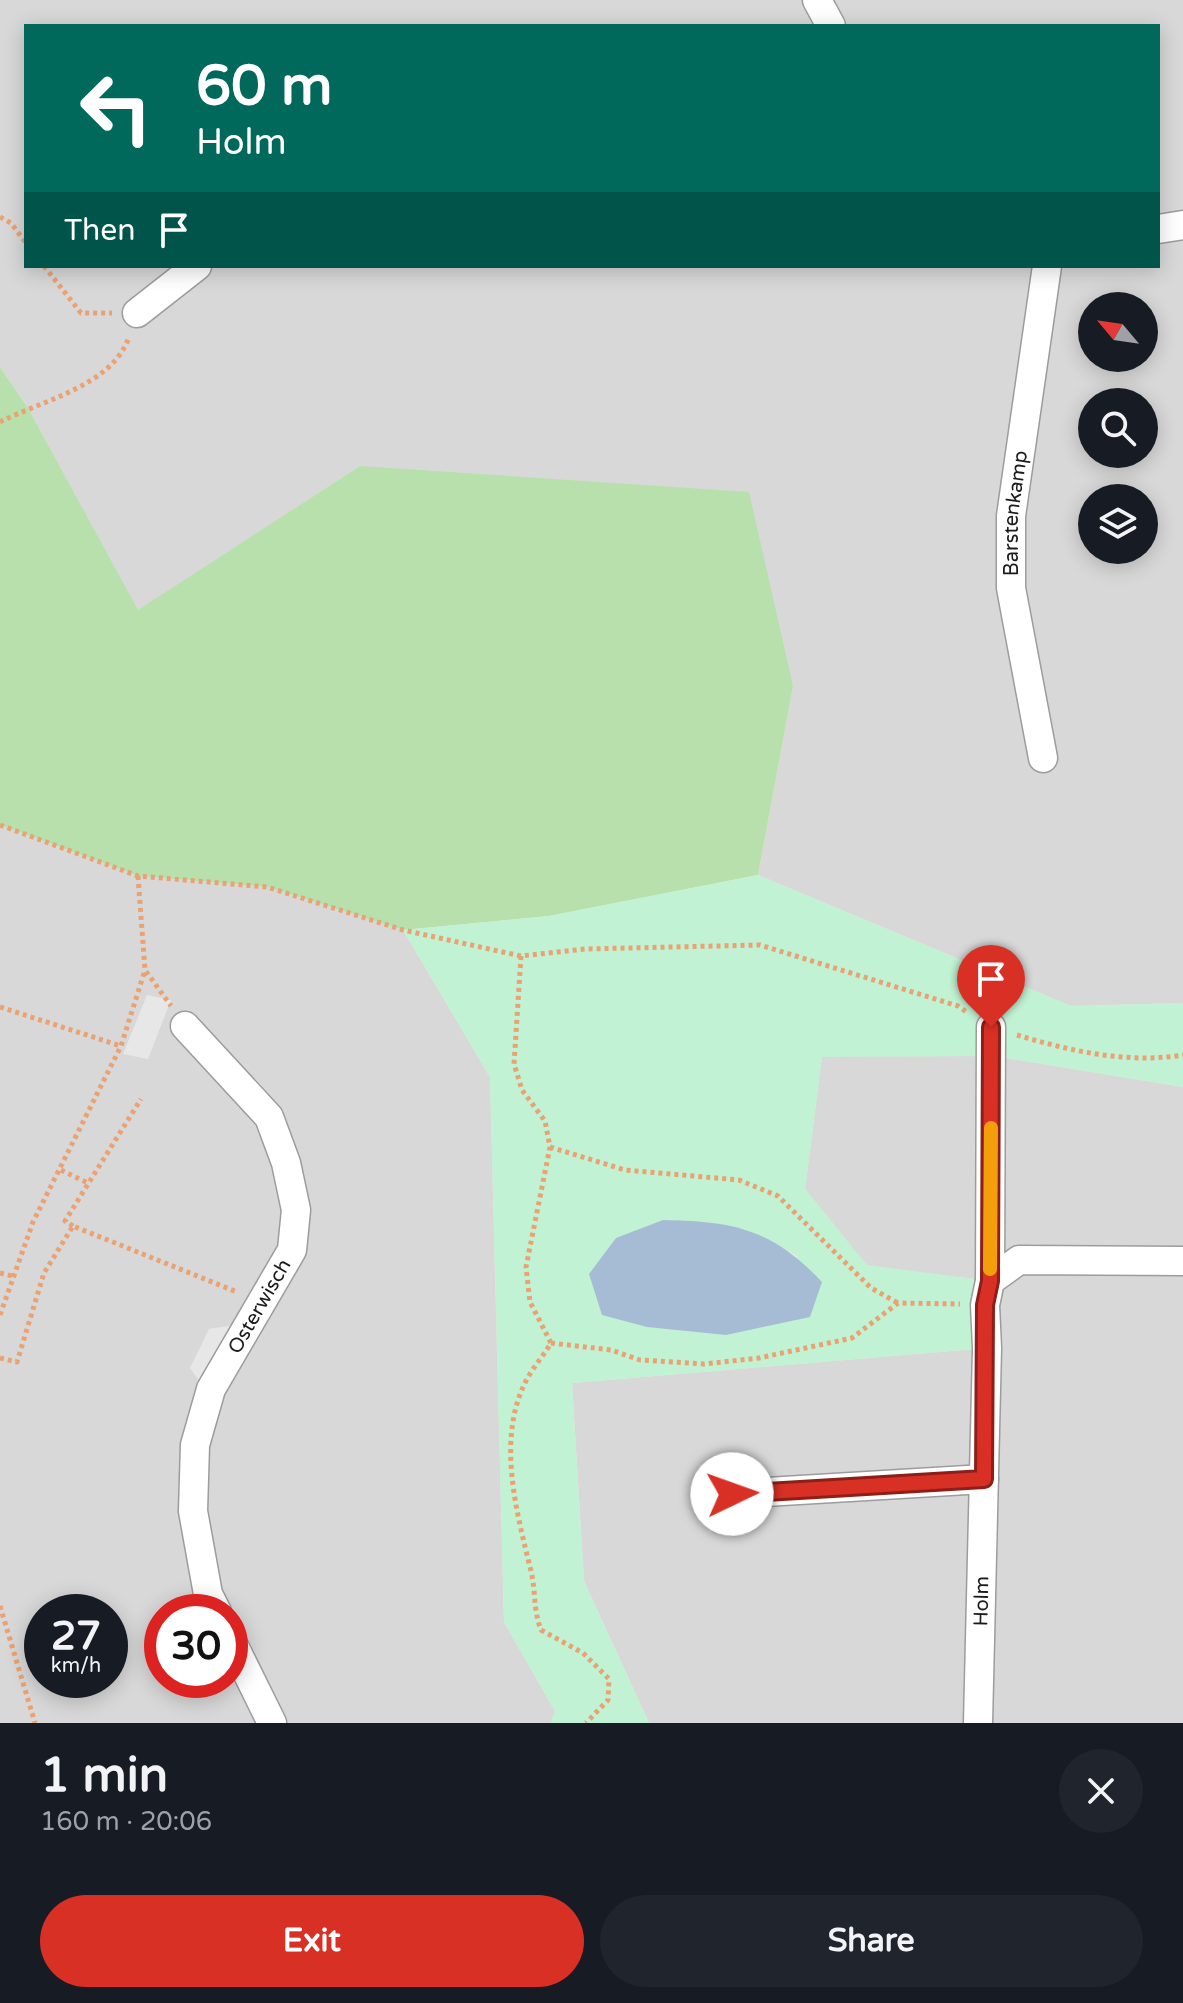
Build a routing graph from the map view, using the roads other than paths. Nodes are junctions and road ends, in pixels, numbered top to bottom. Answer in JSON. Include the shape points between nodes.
{"nodes":[{"id":1,"x":817,"y":0,"type":"edge"},
{"id":2,"x":830,"y":24,"type":"edge"},
{"id":3,"x":1183,"y":225,"type":"edge"},
{"id":4,"x":1160,"y":229,"type":"edge"},
{"id":5,"x":194,"y":268,"type":"edge"},
{"id":6,"x":1047,"y":268,"type":"edge"},
{"id":7,"x":137,"y":313,"type":"road end"},
{"id":8,"x":1043,"y":758,"type":"dead end"},
{"id":9,"x":185,"y":1026,"type":"road end"},
{"id":10,"x":991,"y":1027,"type":"road end"},
{"id":11,"x":1183,"y":1261,"type":"edge"},
{"id":12,"x":988,"y":1293,"type":"junction"},
{"id":13,"x":984,"y":1479,"type":"junction"},
{"id":14,"x":732,"y":1494,"type":"dead end"},
{"id":15,"x":208,"y":1594,"type":"edge"},
{"id":16,"x":248,"y":1674,"type":"edge"},
{"id":17,"x":272,"y":1723,"type":"edge"},
{"id":18,"x":978,"y":1723,"type":"edge"}],
"edges":[{"from":1,"to":2,"type":"street"},
{"from":3,"to":4,"type":"street"},
{"from":5,"to":7,"type":"street"},
{"from":6,"to":8,"type":"street","name":"Barstenkamp","via":[[1011,516],[1011,588]]},
{"from":9,"to":15,"type":"street","name":"Osterwisch","via":[[269,1117],[296,1210],[292,1250],[211,1389],[195,1445],[193,1511]]},
{"from":10,"to":12,"type":"street","name":"Holm"},
{"from":11,"to":12,"type":"street","via":[[1019,1260]]},
{"from":12,"to":13,"type":"street","name":"Holm"},
{"from":13,"to":14,"type":"street"},
{"from":13,"to":18,"type":"street","name":"Holm"},
{"from":16,"to":17,"type":"street"}]}
